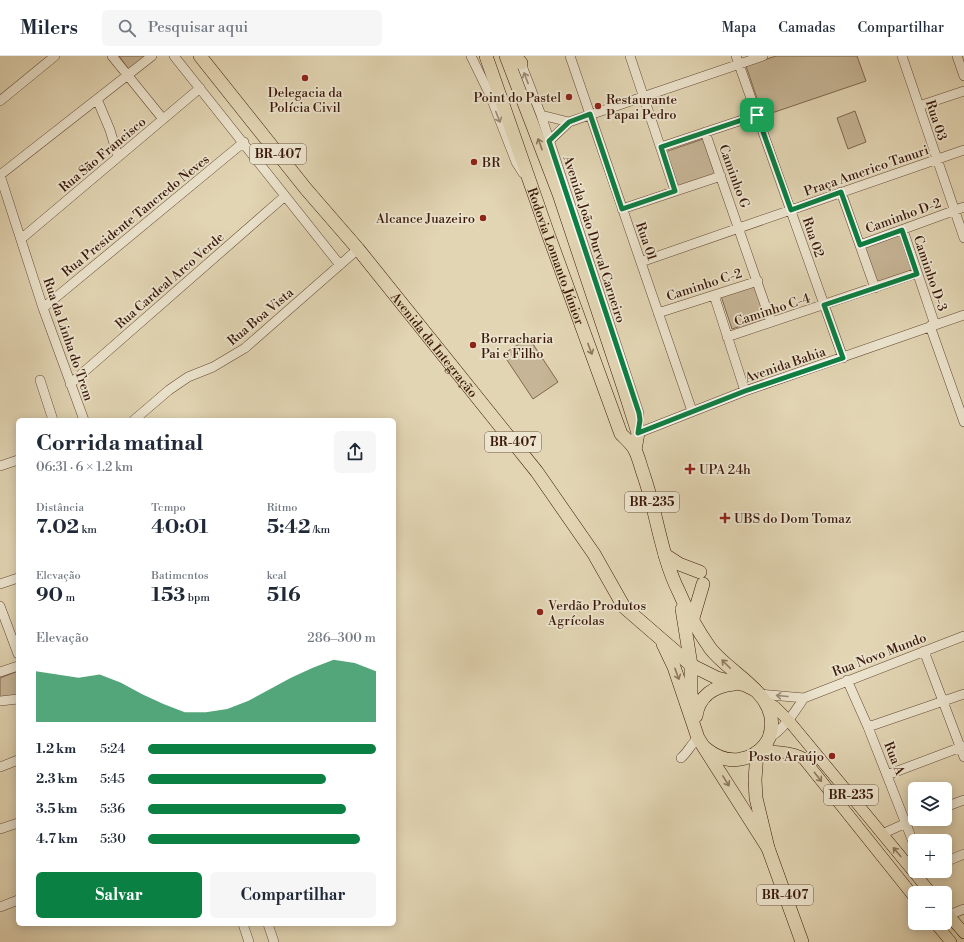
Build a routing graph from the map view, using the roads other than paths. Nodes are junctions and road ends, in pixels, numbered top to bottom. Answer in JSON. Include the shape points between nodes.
{"nodes":[{"id":1,"x":54,"y":56,"type":"edge"},
{"id":2,"x":112,"y":56,"type":"edge"},
{"id":3,"x":152,"y":56,"type":"edge"},
{"id":4,"x":174,"y":56,"type":"edge"},
{"id":5,"x":200,"y":56,"type":"edge"},
{"id":6,"x":470,"y":56,"type":"edge"},
{"id":7,"x":486,"y":56,"type":"edge"},
{"id":8,"x":506,"y":56,"type":"edge"},
{"id":9,"x":570,"y":56,"type":"edge"},
{"id":10,"x":630,"y":56,"type":"edge"},
{"id":11,"x":763,"y":56,"type":"edge"},
{"id":12,"x":902,"y":56,"type":"edge"},
{"id":13,"x":957,"y":56,"type":"edge"},
{"id":14,"x":518,"y":58,"type":"edge"},
{"id":15,"x":738,"y":60,"type":"edge"},
{"id":16,"x":128,"y":75,"type":"junction"},
{"id":17,"x":964,"y":76,"type":"edge"},
{"id":18,"x":200,"y":88,"type":"junction"},
{"id":19,"x":964,"y":91,"type":"edge"},
{"id":20,"x":644,"y":96,"type":"junction"},
{"id":21,"x":97,"y":99,"type":"junction"},
{"id":22,"x":0,"y":101,"type":"edge"},
{"id":23,"x":919,"y":106,"type":"junction"},
{"id":24,"x":590,"y":114,"type":"junction"},
{"id":25,"x":540,"y":115,"type":"junction"},
{"id":26,"x":757,"y":115,"type":"junction"},
{"id":27,"x":163,"y":119,"type":"junction"},
{"id":28,"x":569,"y":122,"type":"junction"},
{"id":29,"x":705,"y":132,"type":"junction"},
{"id":30,"x":549,"y":141,"type":"junction"},
{"id":31,"x":244,"y":142,"type":"junction"},
{"id":32,"x":661,"y":147,"type":"junction"},
{"id":33,"x":964,"y":150,"type":"edge"},
{"id":34,"x":118,"y":157,"type":"junction"},
{"id":35,"x":937,"y":159,"type":"junction"},
{"id":36,"x":0,"y":175,"type":"edge"},
{"id":37,"x":721,"y":176,"type":"junction"},
{"id":38,"x":530,"y":182,"type":"junction"},
{"id":39,"x":675,"y":191,"type":"junction"},
{"id":40,"x":841,"y":192,"type":"junction"},
{"id":41,"x":285,"y":196,"type":"junction"},
{"id":42,"x":964,"y":207,"type":"edge"},
{"id":43,"x":622,"y":209,"type":"junction"},
{"id":44,"x":791,"y":210,"type":"junction"},
{"id":45,"x":954,"y":210,"type":"junction"},
{"id":46,"x":740,"y":228,"type":"junction"},
{"id":47,"x":902,"y":230,"type":"junction"},
{"id":48,"x":964,"y":238,"type":"edge"},
{"id":49,"x":21,"y":239,"type":"junction"},
{"id":50,"x":860,"y":245,"type":"junction"},
{"id":51,"x":358,"y":249,"type":"junction"},
{"id":52,"x":641,"y":262,"type":"junction"},
{"id":53,"x":340,"y":265,"type":"junction"},
{"id":54,"x":917,"y":274,"type":"junction"},
{"id":55,"x":758,"y":281,"type":"junction"},
{"id":56,"x":875,"y":288,"type":"junction"},
{"id":57,"x":714,"y":295,"type":"junction"},
{"id":58,"x":824,"y":305,"type":"junction"},
{"id":59,"x":43,"y":308,"type":"junction"},
{"id":60,"x":658,"y":313,"type":"junction"},
{"id":61,"x":964,"y":315,"type":"edge"},
{"id":62,"x":771,"y":322,"type":"junction"},
{"id":63,"x":932,"y":326,"type":"junction"},
{"id":64,"x":727,"y":337,"type":"junction"},
{"id":65,"x":843,"y":358,"type":"junction"},
{"id":66,"x":40,"y":380,"type":"dead end"},
{"id":67,"x":70,"y":384,"type":"junction"},
{"id":68,"x":745,"y":391,"type":"junction"},
{"id":69,"x":961,"y":401,"type":"edge"},
{"id":70,"x":692,"y":411,"type":"junction"},
{"id":71,"x":52,"y":418,"type":"edge"},
{"id":72,"x":83,"y":418,"type":"edge"},
{"id":73,"x":136,"y":418,"type":"edge"},
{"id":74,"x":964,"y":422,"type":"edge"},
{"id":75,"x":638,"y":433,"type":"junction"},
{"id":76,"x":635,"y":450,"type":"junction"},
{"id":77,"x":16,"y":461,"type":"edge"},
{"id":78,"x":0,"y":466,"type":"edge"},
{"id":79,"x":665,"y":555,"type":"junction"},
{"id":80,"x":16,"y":579,"type":"edge"},
{"id":81,"x":0,"y":584,"type":"edge"},
{"id":82,"x":679,"y":593,"type":"junction"},
{"id":83,"x":0,"y":606,"type":"edge"},
{"id":84,"x":693,"y":618,"type":"junction"},
{"id":85,"x":964,"y":636,"type":"edge"},
{"id":86,"x":660,"y":639,"type":"junction"},
{"id":87,"x":16,"y":649,"type":"edge"},
{"id":88,"x":924,"y":651,"type":"junction"},
{"id":89,"x":691,"y":665,"type":"junction"},
{"id":90,"x":16,"y":667,"type":"edge"},
{"id":91,"x":0,"y":672,"type":"edge"},
{"id":92,"x":847,"y":680,"type":"junction"},
{"id":93,"x":735,"y":684,"type":"junction"},
{"id":94,"x":964,"y":694,"type":"edge"},
{"id":95,"x":760,"y":695,"type":"junction"},
{"id":96,"x":804,"y":698,"type":"junction"},
{"id":97,"x":16,"y":700,"type":"edge"},
{"id":98,"x":0,"y":701,"type":"edge"},
{"id":99,"x":944,"y":701,"type":"junction"},
{"id":100,"x":697,"y":711,"type":"junction"},
{"id":101,"x":789,"y":721,"type":"junction"},
{"id":102,"x":868,"y":727,"type":"junction"},
{"id":103,"x":700,"y":737,"type":"junction"},
{"id":104,"x":762,"y":747,"type":"junction"},
{"id":105,"x":962,"y":747,"type":"edge"},
{"id":106,"x":964,"y":757,"type":"edge"},
{"id":107,"x":681,"y":758,"type":"dead end"},
{"id":108,"x":16,"y":761,"type":"edge"},
{"id":109,"x":0,"y":767,"type":"edge"},
{"id":110,"x":888,"y":775,"type":"junction"},
{"id":111,"x":964,"y":800,"type":"edge"},
{"id":112,"x":952,"y":804,"type":"edge"},
{"id":113,"x":906,"y":823,"type":"junction"},
{"id":114,"x":16,"y":824,"type":"edge"},
{"id":115,"x":0,"y":829,"type":"edge"},
{"id":116,"x":882,"y":834,"type":"junction"},
{"id":117,"x":910,"y":834,"type":"edge"},
{"id":118,"x":768,"y":848,"type":"junction"},
{"id":119,"x":964,"y":854,"type":"edge"},
{"id":120,"x":952,"y":859,"type":"edge"},
{"id":121,"x":908,"y":862,"type":"edge"},
{"id":122,"x":908,"y":889,"type":"edge"},
{"id":123,"x":16,"y":901,"type":"edge"},
{"id":124,"x":0,"y":907,"type":"edge"},
{"id":125,"x":964,"y":909,"type":"edge"},
{"id":126,"x":952,"y":912,"type":"edge"},
{"id":127,"x":952,"y":919,"type":"edge"},
{"id":128,"x":247,"y":926,"type":"edge"},
{"id":129,"x":269,"y":926,"type":"edge"},
{"id":130,"x":941,"y":930,"type":"edge"},
{"id":131,"x":964,"y":933,"type":"edge"},
{"id":132,"x":249,"y":942,"type":"edge"},
{"id":133,"x":274,"y":942,"type":"edge"},
{"id":134,"x":802,"y":942,"type":"edge"},
{"id":135,"x":951,"y":942,"type":"edge"}],
"edges":[{"from":1,"to":22,"type":"street"},
{"from":2,"to":16,"type":"street"},
{"from":3,"to":16,"type":"street"},
{"from":4,"to":18,"type":"street"},
{"from":5,"to":51,"type":"highway","name":"Avenida da Integração","number":"BR-407","via":[[306,189]]},
{"from":6,"to":38,"type":"street","one_way":true,"via":[[490,95],[516,162]]},
{"from":7,"to":38,"type":"highway","name":"Rodovia Lomanto Júnior","number":"BR-235"},
{"from":75,"to":8,"type":"highway","name":"Rodovia Lomanto Júnior","one_way":true,"via":[[558,194]]},
{"from":9,"to":24,"type":"street","name":"Rua 01"},
{"from":10,"to":20,"type":"street"},
{"from":11,"to":15,"type":"street"},
{"from":12,"to":23,"type":"street","name":"Rua 03"},
{"from":13,"to":17,"type":"street"},
{"from":25,"to":14,"type":"street","name":"Avenida João Durval Carneiro","one_way":true},
{"from":15,"to":20,"type":"street"},
{"from":15,"to":26,"type":"street","name":"Rua 02"},
{"from":16,"to":21,"type":"street"},
{"from":16,"to":27,"type":"street"},
{"from":18,"to":27,"type":"street","name":"Rua São Francisco"},
{"from":18,"to":31,"type":"street"},
{"from":19,"to":23,"type":"street"},
{"from":20,"to":24,"type":"street"},
{"from":20,"to":32,"type":"street"},
{"from":21,"to":34,"type":"street"},
{"from":21,"to":36,"type":"street"},
{"from":23,"to":35,"type":"street","name":"Rua 03"},
{"from":24,"to":28,"type":"street"},
{"from":24,"to":43,"type":"street","name":"Rua 01"},
{"from":25,"to":28,"type":"street"},
{"from":25,"to":30,"type":"street","name":"Avenida João Durval Carneiro"},
{"from":26,"to":29,"type":"street"},
{"from":26,"to":44,"type":"street","name":"Rua 02"},
{"from":27,"to":34,"type":"street","name":"Rua São Francisco"},
{"from":28,"to":30,"type":"street"},
{"from":29,"to":32,"type":"street"},
{"from":29,"to":37,"type":"street","name":"Caminho G"},
{"from":30,"to":75,"type":"street","name":"Avenida João Durval Carneiro","via":[[639,413]]},
{"from":31,"to":41,"type":"street"},
{"from":31,"to":59,"type":"street","name":"Rua Presidente Tancredo Neves"},
{"from":32,"to":39,"type":"street"},
{"from":33,"to":35,"type":"street","name":"Praça Americo Tanuri"},
{"from":34,"to":49,"type":"street","name":"Rua São Francisco"},
{"from":35,"to":40,"type":"street","name":"Praça Americo Tanuri"},
{"from":35,"to":45,"type":"street","name":"Rua 03"},
{"from":36,"to":49,"type":"street","name":"Rua da Linha do Trem"},
{"from":37,"to":39,"type":"street"},
{"from":37,"to":46,"type":"street","name":"Caminho G"},
{"from":38,"to":76,"type":"highway","name":"Rodovia Lomanto Júnior","number":"BR-235","one_way":true,"via":[[621,434]]},
{"from":39,"to":43,"type":"street"},
{"from":40,"to":44,"type":"street","name":"Praça Americo Tanuri"},
{"from":40,"to":50,"type":"street"},
{"from":41,"to":53,"type":"street"},
{"from":41,"to":67,"type":"street","name":"Rua Cardeal Arco Verde"},
{"from":42,"to":45,"type":"street","name":"Caminho D-2"},
{"from":43,"to":52,"type":"street","name":"Rua 01"},
{"from":44,"to":46,"type":"street","name":"Praça Americo Tanuri"},
{"from":44,"to":58,"type":"street","name":"Rua 02"},
{"from":45,"to":47,"type":"street","name":"Caminho D-2"},
{"from":45,"to":48,"type":"street","name":"Rua 03"},
{"from":46,"to":52,"type":"street","name":"Praça Americo Tanuri"},
{"from":46,"to":55,"type":"street","name":"Caminho G"},
{"from":47,"to":50,"type":"street","name":"Caminho D-2"},
{"from":47,"to":54,"type":"street","name":"Caminho D-3"},
{"from":49,"to":59,"type":"street","name":"Rua da Linha do Trem"},
{"from":50,"to":56,"type":"street"},
{"from":51,"to":53,"type":"street","name":"Rua Boa Vista"},
{"from":51,"to":86,"type":"highway","name":"Avenida da Integração","number":"BR-407","via":[[537,472],[594,554],[624,607]]},
{"from":52,"to":60,"type":"street","name":"Rua 01"},
{"from":53,"to":73,"type":"street","name":"Rua Boa Vista","via":[[245,348],[213,367],[188,377]]},
{"from":54,"to":56,"type":"street","name":"Caminho C-4"},
{"from":54,"to":63,"type":"street","name":"Caminho D-3"},
{"from":55,"to":57,"type":"street","name":"Caminho C-2"},
{"from":55,"to":62,"type":"street","name":"Caminho G"},
{"from":56,"to":58,"type":"street","name":"Caminho C-4"},
{"from":57,"to":60,"type":"street","name":"Caminho C-2"},
{"from":57,"to":64,"type":"street"},
{"from":58,"to":62,"type":"street","name":"Caminho C-4"},
{"from":58,"to":65,"type":"street","name":"Rua 02"},
{"from":59,"to":67,"type":"street","name":"Rua da Linha do Trem"},
{"from":60,"to":70,"type":"street","name":"Rua 01"},
{"from":61,"to":63,"type":"street","name":"Avenida Bahia"},
{"from":62,"to":64,"type":"street","name":"Caminho C-4"},
{"from":63,"to":65,"type":"street","name":"Avenida Bahia"},
{"from":63,"to":69,"type":"street","name":"Caminho D-3"},
{"from":64,"to":68,"type":"street"},
{"from":65,"to":68,"type":"street","name":"Avenida Bahia"},
{"from":66,"to":71,"type":"street"},
{"from":67,"to":72,"type":"street","name":"Rua da Linha do Trem"},
{"from":68,"to":70,"type":"street","name":"Avenida Bahia"},
{"from":69,"to":74,"type":"street","name":"Caminho D-3"},
{"from":70,"to":75,"type":"street","name":"Avenida Bahia"},
{"from":75,"to":76,"type":"highway","name":"Rodovia Lomanto Júnior"},
{"from":76,"to":79,"type":"highway","name":"Rodovia Lomanto Júnior","number":"BR-235","via":[[650,493]]},
{"from":77,"to":78,"type":"street"},
{"from":79,"to":82,"type":"highway","name":"Rodovia Lomanto Júnior","number":"BR-235"},
{"from":79,"to":84,"type":"highway","via":[[701,578]]},
{"from":80,"to":81,"type":"street"},
{"from":82,"to":84,"type":"highway"},
{"from":82,"to":89,"type":"highway"},
{"from":83,"to":87,"type":"street"},
{"from":95,"to":84,"type":"highway","one_way":true,"via":[[711,648]]},
{"from":85,"to":88,"type":"street","name":"Rua Novo Mundo"},
{"from":86,"to":89,"type":"highway","name":"Avenida da Integração"},
{"from":86,"to":103,"type":"highway","one_way":true,"via":[[674,667]]},
{"from":88,"to":92,"type":"street","name":"Rua Novo Mundo"},
{"from":88,"to":99,"type":"street"},
{"from":89,"to":93,"type":"highway","name":"Avenida da Integração","via":[[713,677]]},
{"from":89,"to":100,"type":"highway","via":[[691,694]]},
{"from":90,"to":91,"type":"street"},
{"from":92,"to":96,"type":"street","name":"Rua Novo Mundo"},
{"from":92,"to":102,"type":"street","name":"Rua A"},
{"from":93,"to":95,"type":"highway","via":[[745,686]]},
{"from":93,"to":100,"type":"highway","via":[[722,685],[711,691],[702,700]]},
{"from":94,"to":99,"type":"street"},
{"from":96,"to":95,"type":"street","one_way":true},
{"from":95,"to":101,"type":"main road","number":"BR-235"},
{"from":95,"to":104,"type":"highway","via":[[771,714],[772,727]]},
{"from":96,"to":101,"type":"street"},
{"from":97,"to":98,"type":"street"},
{"from":99,"to":102,"type":"street"},
{"from":99,"to":105,"type":"street"},
{"from":100,"to":103,"type":"highway"},
{"from":101,"to":104,"type":"street"},
{"from":101,"to":116,"type":"main road","number":"BR-235"},
{"from":102,"to":110,"type":"street","name":"Rua A"},
{"from":103,"to":104,"type":"highway","via":[[714,755],[725,760],[747,758]]},
{"from":103,"to":107,"type":"street"},
{"from":103,"to":118,"type":"highway","one_way":true},
{"from":104,"to":118,"type":"highway","via":[[755,793]]},
{"from":104,"to":122,"type":"main road","number":"BR-235","one_way":true,"via":[[771,752],[796,754],[803,758]]},
{"from":105,"to":106,"type":"street"},
{"from":105,"to":110,"type":"street"},
{"from":108,"to":109,"type":"street"},
{"from":110,"to":113,"type":"street","name":"Rua A"},
{"from":111,"to":112,"type":"street"},
{"from":113,"to":116,"type":"street"},
{"from":113,"to":117,"type":"street","name":"Rua A"},
{"from":114,"to":115,"type":"street"},
{"from":121,"to":116,"type":"main road","number":"BR-235","one_way":true},
{"from":118,"to":134,"type":"highway","number":"BR-407"},
{"from":119,"to":120,"type":"street"},
{"from":123,"to":124,"type":"street"},
{"from":125,"to":126,"type":"street"},
{"from":127,"to":131,"type":"main road"},
{"from":128,"to":132,"type":"street"},
{"from":129,"to":133,"type":"street"},
{"from":130,"to":135,"type":"main road"}]}
